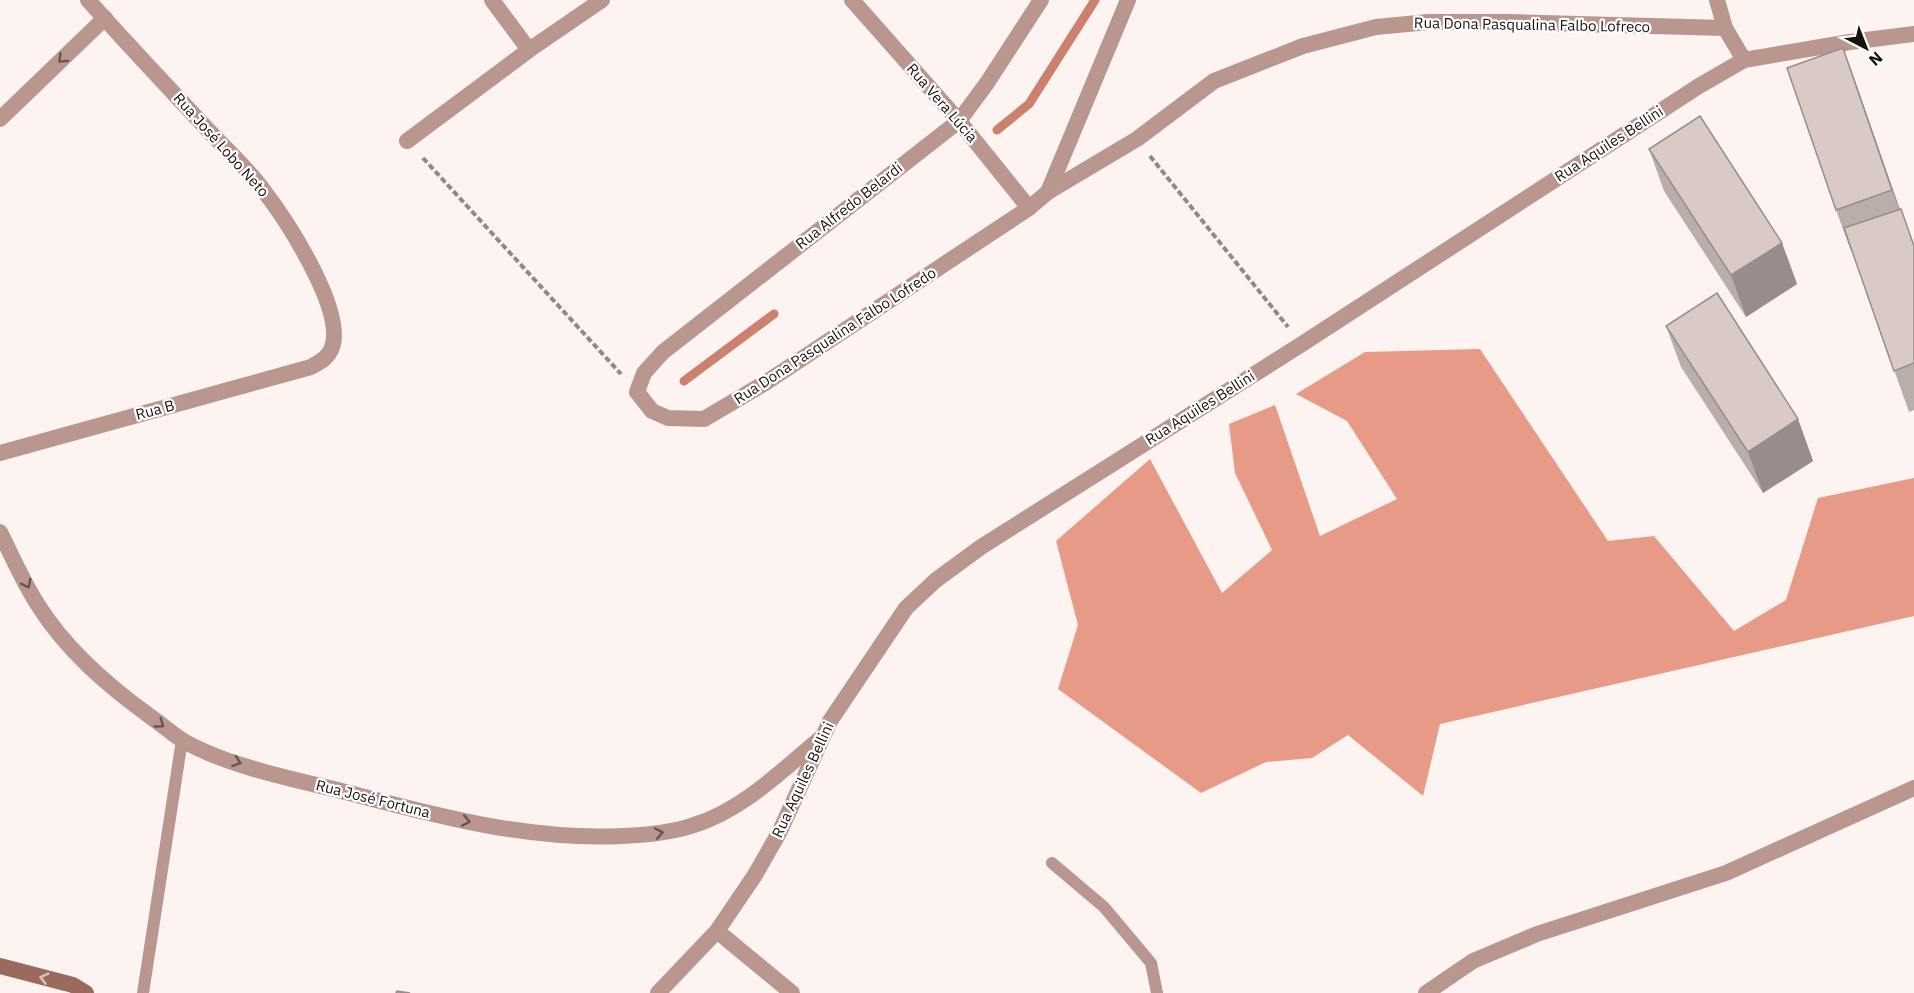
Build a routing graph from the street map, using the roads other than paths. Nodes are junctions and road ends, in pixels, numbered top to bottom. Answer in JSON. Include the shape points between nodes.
{"nodes":[{"id":1,"x":88,"y":0,"type":"edge"},
{"id":2,"x":492,"y":0,"type":"edge"},
{"id":3,"x":602,"y":0,"type":"edge"},
{"id":4,"x":852,"y":0,"type":"edge"},
{"id":5,"x":1041,"y":0,"type":"edge"},
{"id":6,"x":1128,"y":0,"type":"edge"},
{"id":7,"x":1717,"y":0,"type":"edge"},
{"id":8,"x":105,"y":18,"type":"junction"},
{"id":9,"x":1725,"y":28,"type":"junction"},
{"id":10,"x":1914,"y":34,"type":"edge"},
{"id":11,"x":529,"y":50,"type":"junction"},
{"id":12,"x":1744,"y":60,"type":"junction"},
{"id":13,"x":0,"y":119,"type":"edge"},
{"id":14,"x":959,"y":121,"type":"junction"},
{"id":15,"x":407,"y":141,"type":"road end"},
{"id":16,"x":1048,"y":192,"type":"junction"},
{"id":17,"x":1029,"y":208,"type":"junction"},
{"id":18,"x":311,"y":367,"type":"joint"},
{"id":19,"x":637,"y":392,"type":"joint"},
{"id":20,"x":0,"y":453,"type":"edge"},
{"id":21,"x":0,"y":532,"type":"edge"},
{"id":22,"x":821,"y":738,"type":"junction"},
{"id":23,"x":182,"y":740,"type":"junction"},
{"id":24,"x":1914,"y":788,"type":"edge"},
{"id":25,"x":1052,"y":863,"type":"dead end"},
{"id":26,"x":717,"y":931,"type":"junction"},
{"id":27,"x":0,"y":966,"type":"edge"},
{"id":28,"x":87,"y":993,"type":"edge"},
{"id":29,"x":143,"y":993,"type":"edge"},
{"id":30,"x":658,"y":993,"type":"edge"},
{"id":31,"x":792,"y":993,"type":"edge"},
{"id":32,"x":1157,"y":993,"type":"edge"},
{"id":33,"x":1426,"y":993,"type":"edge"}],
"edges":[{"from":1,"to":8,"type":"street","name":"Rua José Lobo Neto"},
{"from":2,"to":11,"type":"street"},
{"from":3,"to":11,"type":"street"},
{"from":4,"to":14,"type":"street","name":"Rua Vera Lúcia"},
{"from":5,"to":14,"type":"street","name":"Rua Alfredo Belardi"},
{"from":6,"to":16,"type":"street"},
{"from":7,"to":9,"type":"street"},
{"from":8,"to":13,"type":"street","one_way":true},
{"from":8,"to":18,"type":"street","name":"Rua José Lobo Neto","via":[[263,189],[292,231],[323,292],[334,326],[330,352]]},
{"from":9,"to":12,"type":"street"},
{"from":9,"to":16,"type":"street","name":"Rua Dona Pasqualina Falbo Lofreco","via":[[1509,22],[1428,22],[1376,27],[1303,46],[1214,81],[1137,139]]},
{"from":10,"to":12,"type":"street","name":"Rua Aquiles Bellini"},
{"from":11,"to":15,"type":"street"},
{"from":12,"to":22,"type":"street","name":"Rua Aquiles Bellini","via":[[981,547],[936,580],[906,609]]},
{"from":14,"to":17,"type":"street","name":"Rua Vera Lúcia"},
{"from":14,"to":19,"type":"street","name":"Rua Alfredo Belardi","via":[[663,352],[644,373]]},
{"from":16,"to":17,"type":"street","name":"Rua Dona Pasqualina Falbo Lofreco"},
{"from":17,"to":19,"type":"street","name":"Rua Dona Pasqualina Falbo Lofredo","via":[[704,420],[668,418],[652,411]]},
{"from":18,"to":20,"type":"street","name":"Rua B"},
{"from":21,"to":23,"type":"street","name":"Rua José Fortuna","one_way":true,"via":[[38,605],[68,645],[99,675]]},
{"from":23,"to":22,"type":"street","name":"Rua José Fortuna","one_way":true,"via":[[243,764],[434,814],[519,831],[586,838],[652,834],[694,826],[726,813]]},
{"from":22,"to":26,"type":"street","name":"Rua Aquiles Bellini","via":[[780,831]]},
{"from":23,"to":29,"type":"lane"},
{"from":24,"to":33,"type":"street","via":[[1726,873],[1536,934],[1473,961]]},
{"from":25,"to":32,"type":"lane","via":[[1104,907],[1151,963]]},
{"from":26,"to":30,"type":"street","name":"Rua Aquiles Bellini"},
{"from":26,"to":31,"type":"street"},
{"from":28,"to":27,"type":"main road","one_way":true,"via":[[73,985]]}]}
